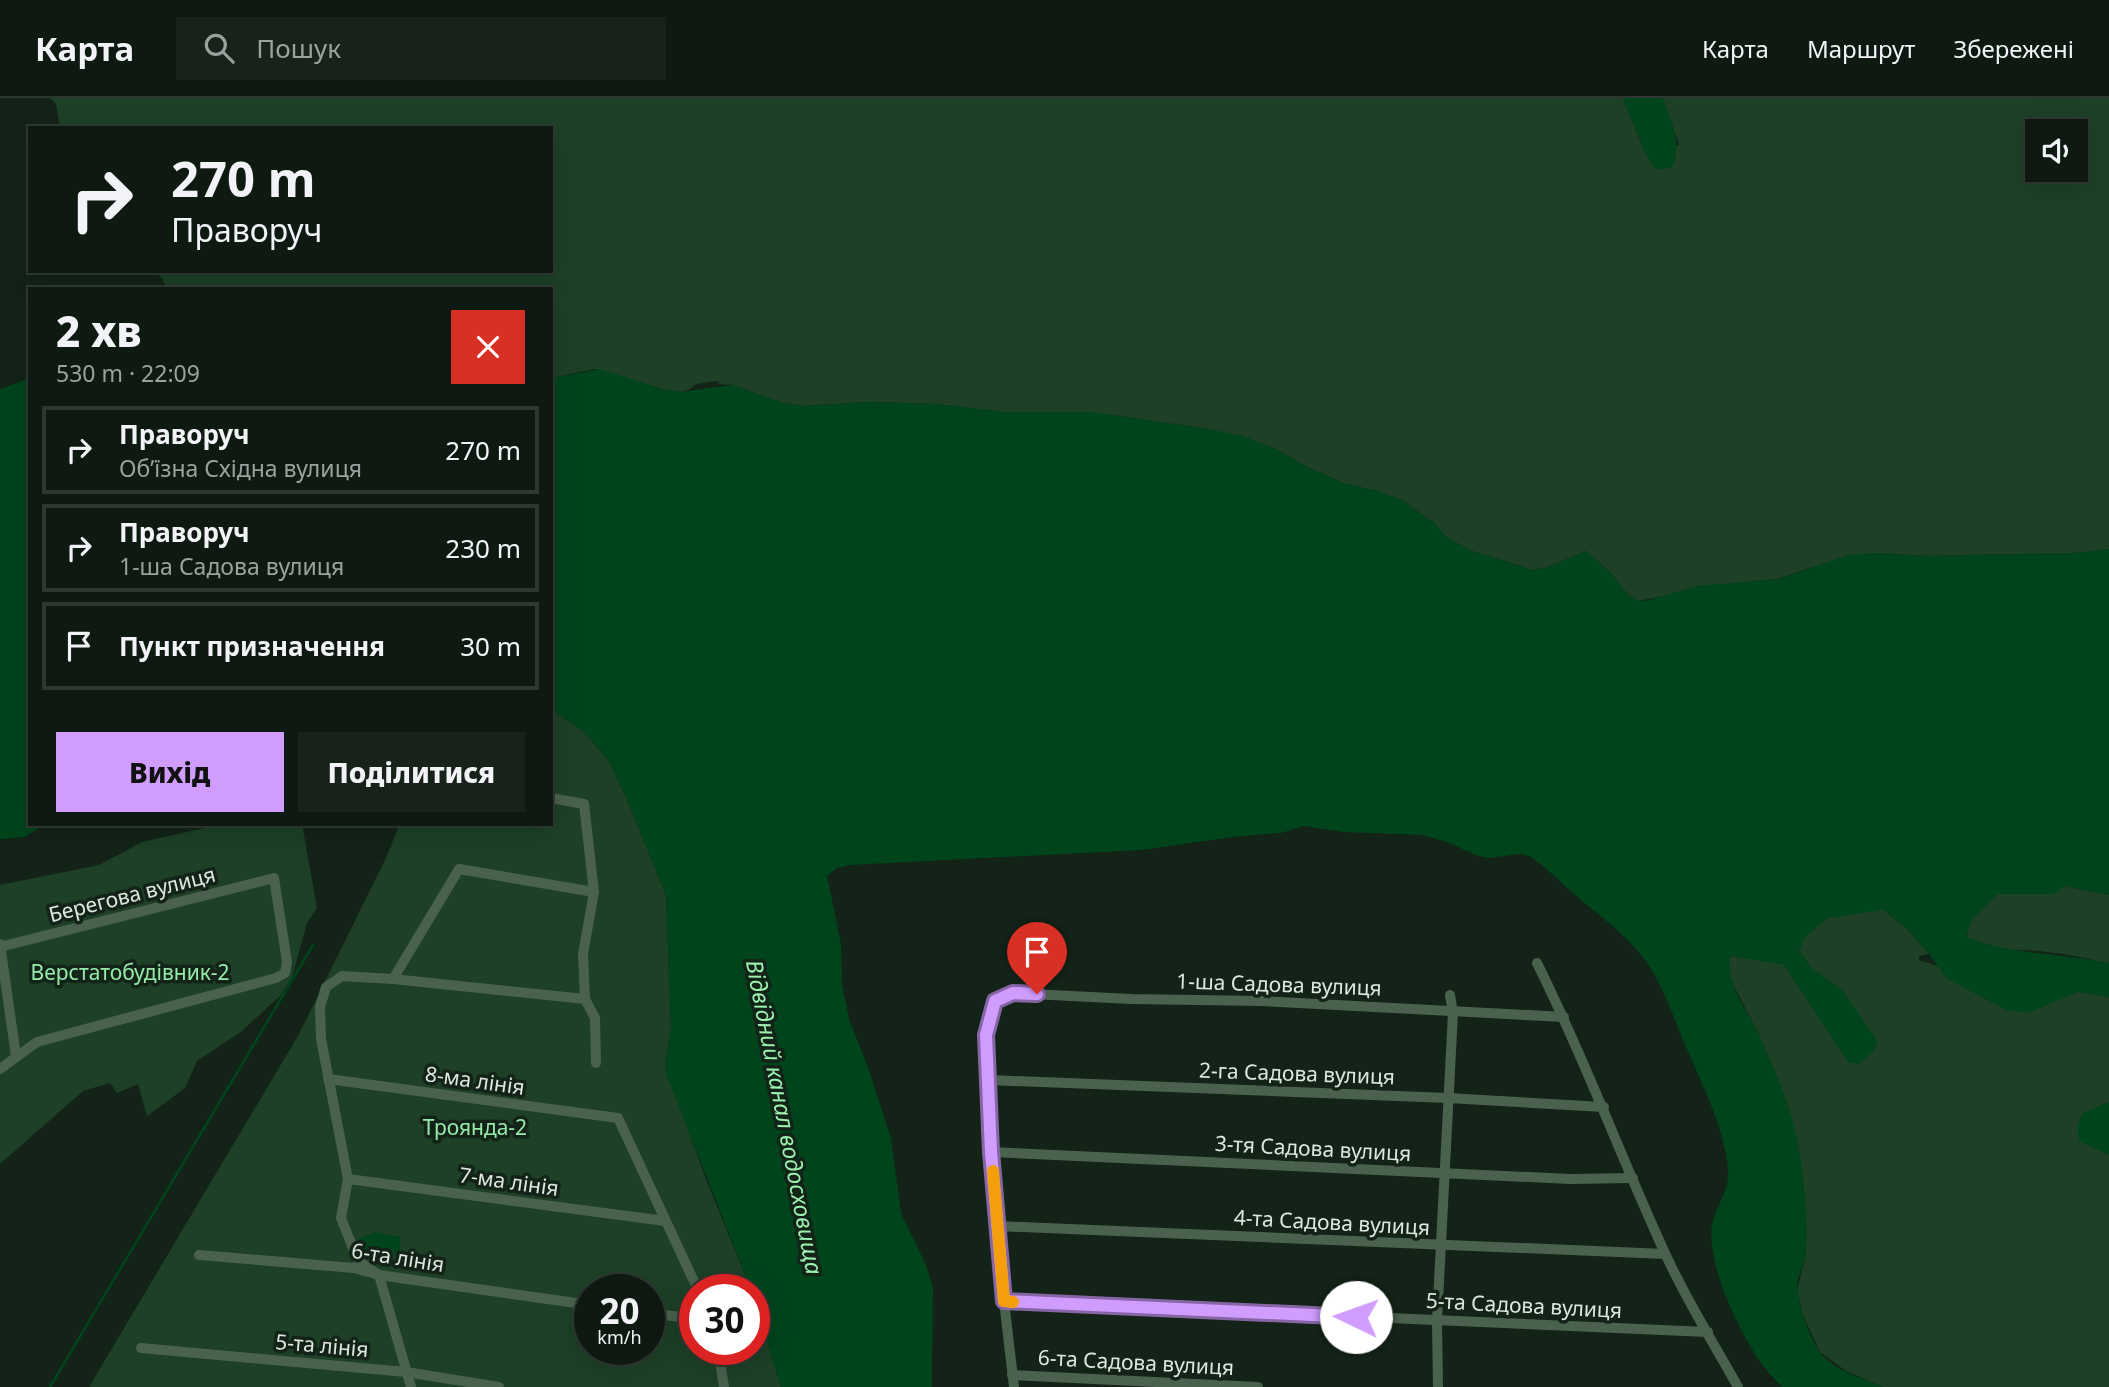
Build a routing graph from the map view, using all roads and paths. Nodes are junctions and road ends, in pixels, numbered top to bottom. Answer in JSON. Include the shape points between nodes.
{"nodes":[{"id":1,"x":553,"y":799,"type":"edge"},
{"id":2,"x":594,"y":892,"type":"junction"},
{"id":3,"x":0,"y":946,"type":"edge"},
{"id":4,"x":1536,"y":963,"type":"dead end"},
{"id":5,"x":393,"y":979,"type":"junction"},
{"id":6,"x":4,"y":994,"type":"edge"},
{"id":7,"x":1450,"y":995,"type":"dead end"},
{"id":8,"x":585,"y":999,"type":"junction"},
{"id":9,"x":1453,"y":1013,"type":"junction"},
{"id":10,"x":1564,"y":1017,"type":"junction"},
{"id":11,"x":16,"y":1056,"type":"junction"},
{"id":12,"x":596,"y":1063,"type":"dead end"},
{"id":13,"x":0,"y":1069,"type":"edge"},
{"id":14,"x":328,"y":1079,"type":"junction"},
{"id":15,"x":989,"y":1080,"type":"junction"},
{"id":16,"x":1448,"y":1098,"type":"junction"},
{"id":17,"x":1604,"y":1107,"type":"junction"},
{"id":18,"x":991,"y":1152,"type":"junction"},
{"id":19,"x":1446,"y":1174,"type":"junction"},
{"id":20,"x":1633,"y":1178,"type":"junction"},
{"id":21,"x":348,"y":1179,"type":"junction"},
{"id":22,"x":665,"y":1221,"type":"junction"},
{"id":23,"x":997,"y":1226,"type":"junction"},
{"id":24,"x":1441,"y":1246,"type":"junction"},
{"id":25,"x":1665,"y":1254,"type":"junction"},
{"id":26,"x":199,"y":1255,"type":"dead end"},
{"id":27,"x":690,"y":1274,"type":"edge"},
{"id":28,"x":379,"y":1275,"type":"junction"},
{"id":29,"x":1004,"y":1301,"type":"junction"},
{"id":30,"x":574,"y":1303,"type":"edge"},
{"id":31,"x":1437,"y":1320,"type":"junction"},
{"id":32,"x":1708,"y":1332,"type":"junction"},
{"id":33,"x":141,"y":1348,"type":"dead end"},
{"id":34,"x":721,"y":1365,"type":"edge"},
{"id":35,"x":406,"y":1372,"type":"junction"},
{"id":36,"x":1012,"y":1375,"type":"junction"},
{"id":37,"x":411,"y":1387,"type":"edge"},
{"id":38,"x":499,"y":1387,"type":"edge"},
{"id":39,"x":724,"y":1387,"type":"edge"},
{"id":40,"x":1014,"y":1387,"type":"edge"},
{"id":41,"x":1258,"y":1387,"type":"edge"},
{"id":42,"x":1438,"y":1387,"type":"edge"},
{"id":43,"x":1738,"y":1387,"type":"edge"}],
"edges":[{"from":1,"to":2,"type":"street","via":[[584,804]]},
{"from":2,"to":5,"type":"street","via":[[459,869]]},
{"from":2,"to":8,"type":"street","via":[[583,954]]},
{"from":3,"to":6,"type":"street"},
{"from":3,"to":11,"type":"street","name":"Берегова вулиця","via":[[274,878],[285,973],[37,1042]]},
{"from":4,"to":10,"type":"street"},
{"from":5,"to":8,"type":"street"},
{"from":5,"to":14,"type":"street","via":[[342,976],[326,987],[320,1007]]},
{"from":6,"to":11,"type":"street"},
{"from":7,"to":9,"type":"street"},
{"from":8,"to":12,"type":"street","via":[[595,1018]]},
{"from":9,"to":10,"type":"street","name":"1-ша Садова вулиця"},
{"from":9,"to":15,"type":"street","name":"1-ша Садова вулиця","via":[[1013,993],[995,1001],[986,1035]]},
{"from":9,"to":16,"type":"street"},
{"from":10,"to":17,"type":"street"},
{"from":11,"to":13,"type":"street"},
{"from":14,"to":21,"type":"street"},
{"from":14,"to":22,"type":"street","name":"8-ма лінія","via":[[618,1118]]},
{"from":15,"to":16,"type":"street","name":"2-га Садова вулиця"},
{"from":15,"to":18,"type":"street"},
{"from":16,"to":17,"type":"street","name":"2-га Садова вулиця"},
{"from":16,"to":19,"type":"street"},
{"from":17,"to":20,"type":"street"},
{"from":18,"to":19,"type":"street","name":"3-тя Садова вулиця"},
{"from":18,"to":23,"type":"street"},
{"from":19,"to":20,"type":"street","name":"3-тя Садова вулиця"},
{"from":19,"to":24,"type":"street"},
{"from":20,"to":25,"type":"street"},
{"from":21,"to":22,"type":"street","name":"7-ма лінія"},
{"from":21,"to":28,"type":"street","via":[[341,1219],[358,1261]]},
{"from":22,"to":27,"type":"street"},
{"from":23,"to":24,"type":"street","name":"4-та Садова вулиця"},
{"from":23,"to":29,"type":"street"},
{"from":24,"to":25,"type":"street","name":"4-та Садова вулиця"},
{"from":24,"to":31,"type":"street"},
{"from":25,"to":32,"type":"street"},
{"from":26,"to":28,"type":"street","name":"6-та лінія","via":[[354,1268]]},
{"from":28,"to":30,"type":"street","name":"6-та лінія"},
{"from":28,"to":35,"type":"street"},
{"from":29,"to":31,"type":"street","name":"5-та Садова вулиця"},
{"from":29,"to":36,"type":"street"},
{"from":31,"to":32,"type":"street","name":"5-та Садова вулиця"},
{"from":31,"to":42,"type":"street"},
{"from":32,"to":43,"type":"street"},
{"from":33,"to":35,"type":"street","name":"5-та лінія"},
{"from":34,"to":39,"type":"street"},
{"from":35,"to":37,"type":"street"},
{"from":35,"to":38,"type":"street","name":"5-та лінія"},
{"from":36,"to":40,"type":"street"},
{"from":36,"to":41,"type":"street","name":"6-та Садова вулиця"}]}
